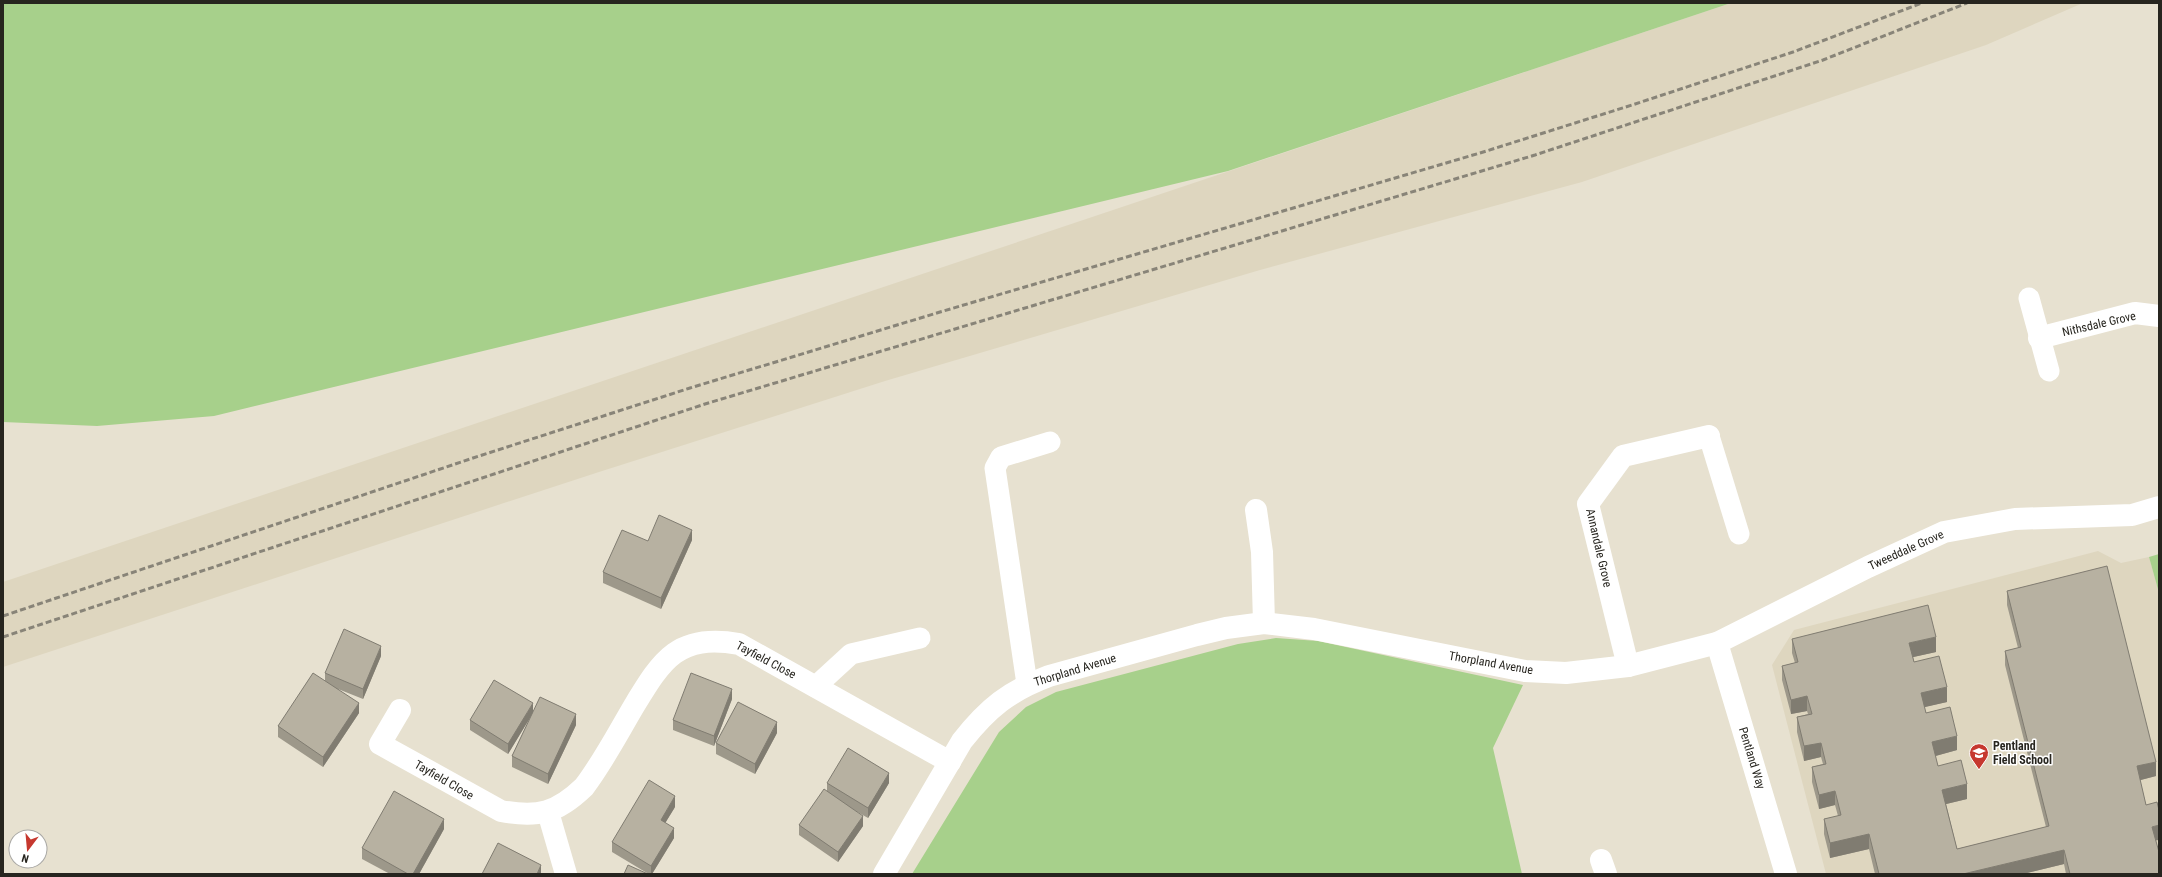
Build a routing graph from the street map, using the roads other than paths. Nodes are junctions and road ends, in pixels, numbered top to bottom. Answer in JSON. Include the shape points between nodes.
{"nodes":[{"id":1,"x":2029,"y":298,"type":"dead end"},
{"id":2,"x":2159,"y":316,"type":"edge"},
{"id":3,"x":2039,"y":338,"type":"junction"},
{"id":4,"x":2049,"y":371,"type":"dead end"},
{"id":5,"x":1709,"y":436,"type":"joint"},
{"id":6,"x":1050,"y":442,"type":"dead end"},
{"id":7,"x":2159,"y":508,"type":"edge"},
{"id":8,"x":1256,"y":510,"type":"dead end"},
{"id":9,"x":1739,"y":534,"type":"dead end"},
{"id":10,"x":1264,"y":623,"type":"junction"},
{"id":11,"x":920,"y":638,"type":"dead end"},
{"id":12,"x":1717,"y":643,"type":"junction"},
{"id":13,"x":1628,"y":666,"type":"junction"},
{"id":14,"x":1027,"y":684,"type":"junction"},
{"id":15,"x":815,"y":687,"type":"junction"},
{"id":16,"x":400,"y":710,"type":"dead end"},
{"id":17,"x":950,"y":762,"type":"junction"},
{"id":18,"x":548,"y":812,"type":"junction"},
{"id":19,"x":566,"y":874,"type":"edge"},
{"id":20,"x":884,"y":874,"type":"edge"},
{"id":21,"x":1786,"y":874,"type":"edge"}],
"edges":[{"from":1,"to":3,"type":"lane"},
{"from":2,"to":3,"type":"street","name":"Nithsdale Grove","via":[[2135,313]]},
{"from":3,"to":4,"type":"lane"},
{"from":5,"to":9,"type":"lane"},
{"from":5,"to":13,"type":"street","name":"Annandale Grove","via":[[1623,456],[1588,504]]},
{"from":6,"to":14,"type":"lane","via":[[1001,457],[995,468]]},
{"from":7,"to":12,"type":"street","name":"Tweeddale Grove","via":[[2132,515],[2015,519],[1944,532]]},
{"from":8,"to":10,"type":"street","via":[[1262,552]]},
{"from":10,"to":13,"type":"street","name":"Thorpland Avenue","via":[[1314,629],[1525,671],[1566,673]]},
{"from":10,"to":14,"type":"street","name":"Thorpland Avenue","via":[[1197,634]]},
{"from":11,"to":15,"type":"lane","via":[[851,654]]},
{"from":12,"to":13,"type":"street","name":"Thorpland Avenue"},
{"from":12,"to":21,"type":"street","name":"Pentland Way"},
{"from":14,"to":17,"type":"street","name":"Thorpland Avenue","via":[[991,708],[962,741]]},
{"from":15,"to":17,"type":"street","name":"Tayfield Close"},
{"from":15,"to":18,"type":"street","name":"Tayfield Close","via":[[739,644],[707,641],[690,645],[663,662],[654,674],[584,787],[572,799]]},
{"from":16,"to":18,"type":"street","name":"Tayfield Close","via":[[380,744],[501,811],[518,814]]},
{"from":17,"to":20,"type":"street","name":"Thorpland Avenue"},
{"from":18,"to":19,"type":"street"}]}
